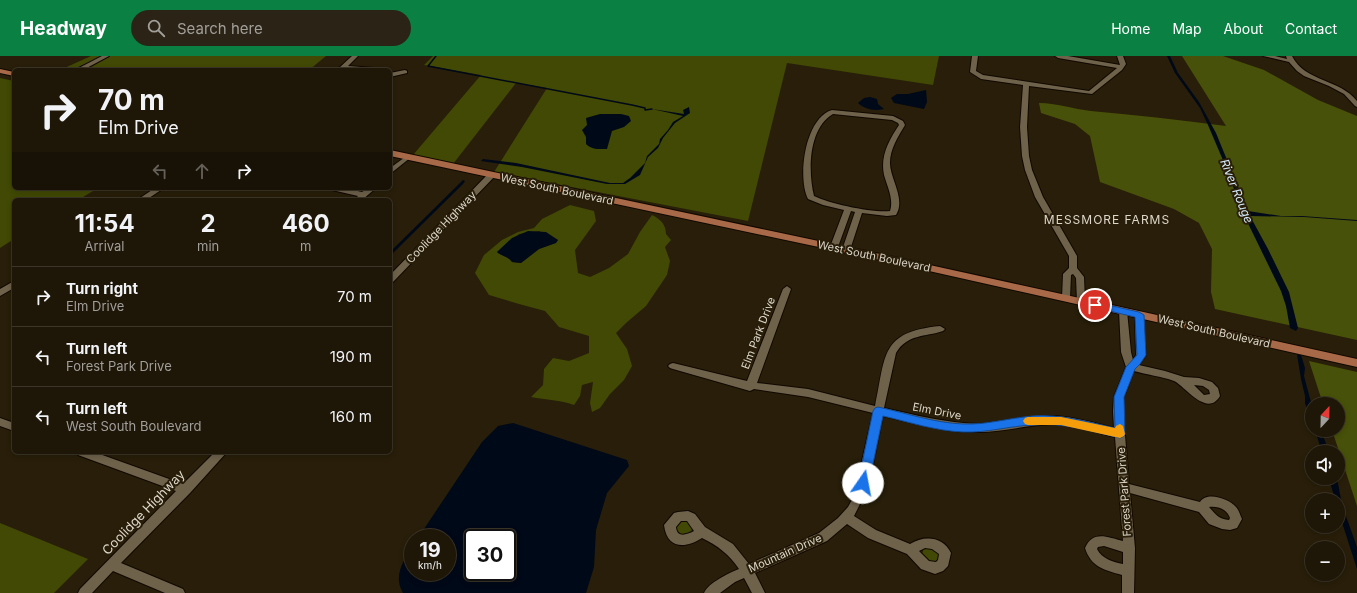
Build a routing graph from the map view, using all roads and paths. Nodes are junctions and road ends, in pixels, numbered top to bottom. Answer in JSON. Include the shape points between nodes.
{"nodes":[{"id":1,"x":106,"y":56,"type":"edge"},
{"id":2,"x":356,"y":56,"type":"edge"},
{"id":3,"x":975,"y":56,"type":"edge"},
{"id":4,"x":1058,"y":56,"type":"edge"},
{"id":5,"x":1120,"y":56,"type":"edge"},
{"id":6,"x":1266,"y":56,"type":"edge"},
{"id":7,"x":1290,"y":58,"type":"edge"},
{"id":8,"x":1122,"y":67,"type":"junction"},
{"id":9,"x":85,"y":68,"type":"edge"},
{"id":10,"x":341,"y":68,"type":"edge"},
{"id":11,"x":0,"y":71,"type":"edge"},
{"id":12,"x":405,"y":72,"type":"dead end"},
{"id":13,"x":12,"y":74,"type":"edge"},
{"id":14,"x":392,"y":75,"type":"edge"},
{"id":15,"x":1026,"y":84,"type":"junction"},
{"id":16,"x":1357,"y":105,"type":"edge"},
{"id":17,"x":392,"y":153,"type":"edge"},
{"id":18,"x":408,"y":157,"type":"junction"},
{"id":19,"x":392,"y":170,"type":"edge"},
{"id":20,"x":492,"y":175,"type":"junction"},
{"id":21,"x":157,"y":190,"type":"edge"},
{"id":22,"x":343,"y":190,"type":"edge"},
{"id":23,"x":370,"y":190,"type":"edge"},
{"id":24,"x":364,"y":195,"type":"junction"},
{"id":25,"x":144,"y":198,"type":"edge"},
{"id":26,"x":360,"y":198,"type":"edge"},
{"id":27,"x":848,"y":208,"type":"junction"},
{"id":28,"x":859,"y":210,"type":"junction"},
{"id":29,"x":834,"y":247,"type":"junction"},
{"id":30,"x":846,"y":250,"type":"junction"},
{"id":31,"x":1073,"y":269,"type":"junction"},
{"id":32,"x":392,"y":278,"type":"edge"},
{"id":33,"x":1067,"y":283,"type":"junction"},
{"id":34,"x":12,"y":285,"type":"edge"},
{"id":35,"x":1080,"y":286,"type":"junction"},
{"id":36,"x":787,"y":289,"type":"dead end"},
{"id":37,"x":0,"y":293,"type":"edge"},
{"id":38,"x":1066,"y":298,"type":"junction"},
{"id":39,"x":1081,"y":301,"type":"junction"},
{"id":40,"x":1123,"y":311,"type":"junction"},
{"id":41,"x":1139,"y":315,"type":"junction"},
{"id":42,"x":940,"y":329,"type":"dead end"},
{"id":43,"x":1357,"y":363,"type":"edge"},
{"id":44,"x":673,"y":366,"type":"dead end"},
{"id":45,"x":1131,"y":367,"type":"junction"},
{"id":46,"x":1184,"y":381,"type":"dead end"},
{"id":47,"x":750,"y":386,"type":"junction"},
{"id":48,"x":878,"y":411,"type":"junction"},
{"id":49,"x":0,"y":422,"type":"edge"},
{"id":50,"x":12,"y":426,"type":"edge"},
{"id":51,"x":1120,"y":434,"type":"junction"},
{"id":52,"x":87,"y":454,"type":"edge"},
{"id":53,"x":220,"y":454,"type":"edge"},
{"id":54,"x":1124,"y":487,"type":"junction"},
{"id":55,"x":186,"y":490,"type":"junction"},
{"id":56,"x":1203,"y":508,"type":"dead end"},
{"id":57,"x":846,"y":518,"type":"junction"},
{"id":58,"x":701,"y":532,"type":"dead end"},
{"id":59,"x":1129,"y":548,"type":"junction"},
{"id":60,"x":911,"y":550,"type":"dead end"},
{"id":61,"x":112,"y":565,"type":"junction"},
{"id":62,"x":747,"y":570,"type":"junction"},
{"id":63,"x":1129,"y":572,"type":"junction"},
{"id":64,"x":84,"y":593,"type":"edge"},
{"id":65,"x":179,"y":593,"type":"edge"},
{"id":66,"x":710,"y":593,"type":"edge"},
{"id":67,"x":759,"y":593,"type":"edge"},
{"id":68,"x":1128,"y":593,"type":"edge"}],
"edges":[{"from":1,"to":9,"type":"street"},
{"from":2,"to":10,"type":"street"},
{"from":3,"to":15,"type":"street","via":[[973,71],[978,75]]},
{"from":4,"to":8,"type":"street"},
{"from":5,"to":8,"type":"street"},
{"from":6,"to":7,"type":"street"},
{"from":7,"to":16,"type":"street","via":[[1300,70],[1347,93]]},
{"from":8,"to":15,"type":"street","via":[[1090,93]]},
{"from":11,"to":13,"type":"main road"},
{"from":12,"to":14,"type":"street"},
{"from":15,"to":31,"type":"street","via":[[1023,141],[1027,164],[1038,196],[1070,250]]},
{"from":17,"to":18,"type":"main road","name":"West South Boulevard"},
{"from":18,"to":19,"type":"street"},
{"from":18,"to":20,"type":"main road","name":"West South Boulevard"},
{"from":20,"to":29,"type":"main road","name":"West South Boulevard"},
{"from":20,"to":32,"type":"street","name":"Coolidge Highway"},
{"from":21,"to":25,"type":"street"},
{"from":22,"to":24,"type":"street"},
{"from":23,"to":24,"type":"street"},
{"from":24,"to":26,"type":"street"},
{"from":27,"to":28,"type":"street"},
{"from":27,"to":28,"type":"street","via":[[819,202],[811,195],[807,170],[808,153],[817,128],[827,115],[835,112],[896,119],[902,125],[891,143],[887,164],[896,211],[885,215]]},
{"from":27,"to":29,"type":"street"},
{"from":28,"to":30,"type":"street"},
{"from":29,"to":30,"type":"main road","name":"West South Boulevard"},
{"from":30,"to":38,"type":"main road","name":"West South Boulevard"},
{"from":31,"to":33,"type":"street","via":[[1067,274]]},
{"from":31,"to":35,"type":"street","via":[[1080,277]]},
{"from":33,"to":35,"type":"street"},
{"from":33,"to":38,"type":"street"},
{"from":34,"to":37,"type":"street"},
{"from":35,"to":39,"type":"street"},
{"from":36,"to":47,"type":"street","name":"Elm Park Drive"},
{"from":38,"to":39,"type":"main road","name":"West South Boulevard"},
{"from":39,"to":40,"type":"main road","name":"West South Boulevard"},
{"from":40,"to":41,"type":"main road","name":"West South Boulevard"},
{"from":40,"to":45,"type":"street","via":[[1126,352]]},
{"from":41,"to":43,"type":"main road","name":"West South Boulevard"},
{"from":41,"to":45,"type":"street","name":"Forest Park Drive","via":[[1141,355]]},
{"from":42,"to":48,"type":"street","name":"Mountain Drive","via":[[914,333],[894,347]]},
{"from":44,"to":47,"type":"street","name":"Elm Drive"},
{"from":45,"to":46,"type":"street"},
{"from":45,"to":51,"type":"street","name":"Forest Park Drive","via":[[1119,397]]},
{"from":47,"to":48,"type":"street","name":"Elm Drive","via":[[808,393]]},
{"from":48,"to":51,"type":"street","name":"Elm Drive","via":[[962,428],[1054,420]]},
{"from":48,"to":57,"type":"street","name":"Mountain Drive","via":[[862,488],[854,508]]},
{"from":49,"to":50,"type":"street"},
{"from":51,"to":54,"type":"street","name":"Forest Park Drive"},
{"from":52,"to":55,"type":"street"},
{"from":53,"to":55,"type":"street","name":"Coolidge Highway"},
{"from":54,"to":56,"type":"street"},
{"from":54,"to":59,"type":"street","name":"Forest Park Drive"},
{"from":55,"to":61,"type":"street","name":"Coolidge Highway"},
{"from":57,"to":60,"type":"street","via":[[878,537]]},
{"from":57,"to":62,"type":"street","name":"Mountain Drive","via":[[811,544]]},
{"from":58,"to":62,"type":"street","via":[[730,548]]},
{"from":59,"to":63,"type":"street","name":"Forest Park Drive"},
{"from":59,"to":63,"type":"street","name":"Forest Park Drive","via":[[1100,540],[1091,548],[1093,555],[1101,562]]},
{"from":61,"to":64,"type":"street","name":"Coolidge Highway"},
{"from":61,"to":65,"type":"street"},
{"from":62,"to":66,"type":"street","name":"Mountain Drive"},
{"from":62,"to":67,"type":"street"},
{"from":63,"to":68,"type":"street","name":"Forest Park Drive"}]}
